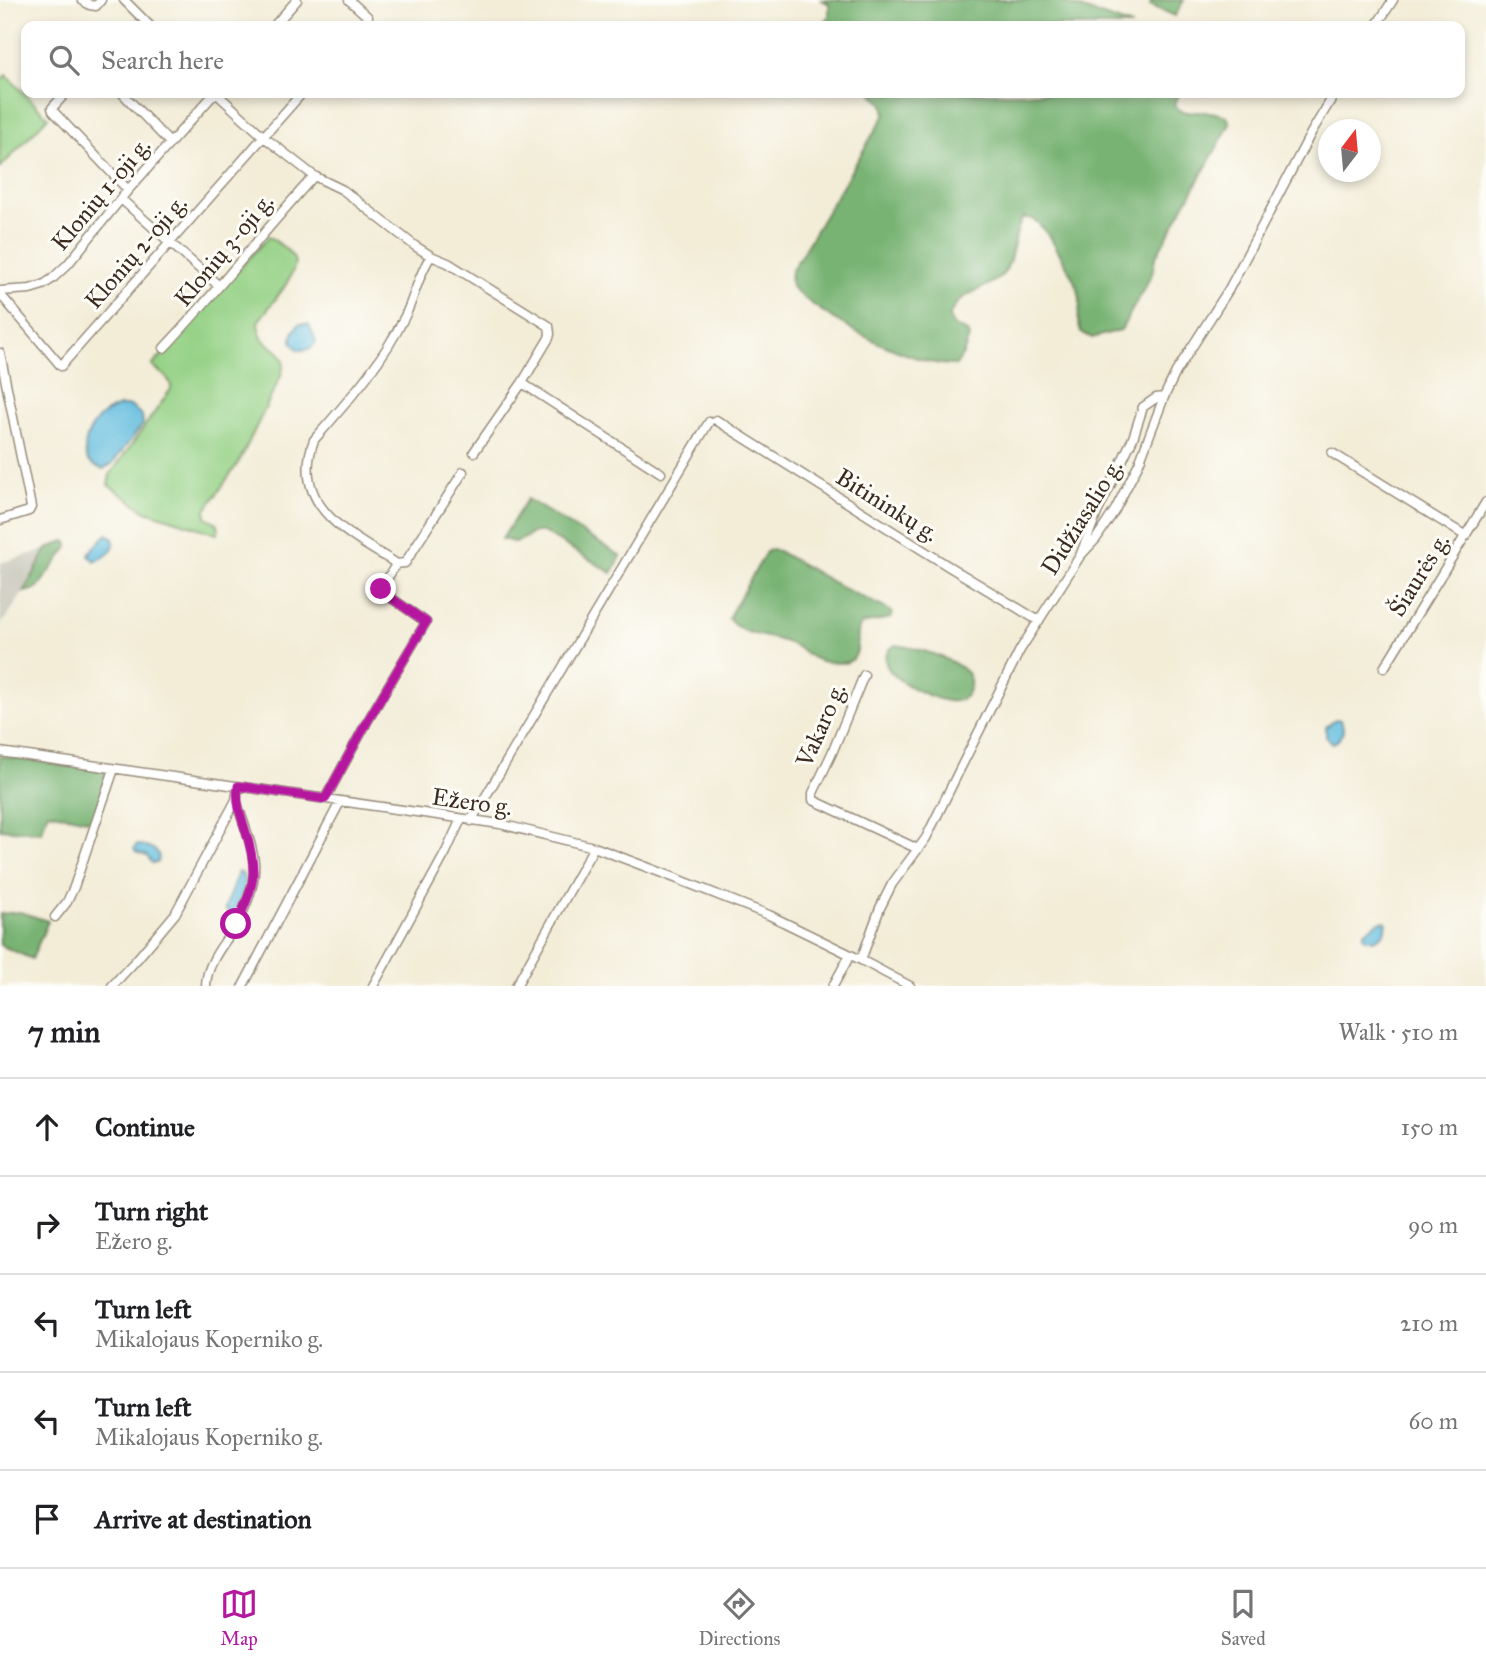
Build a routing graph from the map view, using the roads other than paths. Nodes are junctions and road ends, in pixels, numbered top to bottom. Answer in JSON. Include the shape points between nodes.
{"nodes":[{"id":1,"x":82,"y":0,"type":"edge"},
{"id":2,"x":101,"y":0,"type":"edge"},
{"id":3,"x":124,"y":0,"type":"edge"},
{"id":4,"x":297,"y":0,"type":"edge"},
{"id":5,"x":349,"y":0,"type":"edge"},
{"id":6,"x":1392,"y":0,"type":"edge"},
{"id":7,"x":145,"y":21,"type":"edge"},
{"id":8,"x":278,"y":21,"type":"edge"},
{"id":9,"x":364,"y":21,"type":"edge"},
{"id":10,"x":1379,"y":21,"type":"edge"},
{"id":11,"x":61,"y":98,"type":"edge"},
{"id":12,"x":127,"y":98,"type":"edge"},
{"id":13,"x":211,"y":98,"type":"edge"},
{"id":14,"x":221,"y":98,"type":"edge"},
{"id":15,"x":298,"y":98,"type":"edge"},
{"id":16,"x":1332,"y":98,"type":"edge"},
{"id":17,"x":264,"y":137,"type":"junction"},
{"id":18,"x":170,"y":143,"type":"junction"},
{"id":19,"x":313,"y":176,"type":"junction"},
{"id":20,"x":128,"y":190,"type":"junction"},
{"id":21,"x":121,"y":199,"type":"junction"},
{"id":22,"x":171,"y":242,"type":"junction"},
{"id":23,"x":431,"y":256,"type":"junction"},
{"id":24,"x":219,"y":286,"type":"junction"},
{"id":25,"x":0,"y":293,"type":"edge"},
{"id":26,"x":164,"y":348,"type":"dead end"},
{"id":27,"x":0,"y":353,"type":"edge"},
{"id":28,"x":522,"y":383,"type":"junction"},
{"id":29,"x":1164,"y":397,"type":"junction"},
{"id":30,"x":474,"y":452,"type":"dead end"},
{"id":31,"x":1332,"y":453,"type":"dead end"},
{"id":32,"x":463,"y":472,"type":"dead end"},
{"id":33,"x":661,"y":473,"type":"dead end"},
{"id":34,"x":1486,"y":502,"type":"edge"},
{"id":35,"x":0,"y":520,"type":"edge"},
{"id":36,"x":1466,"y":536,"type":"junction"},
{"id":37,"x":1080,"y":556,"type":"junction"},
{"id":38,"x":395,"y":564,"type":"junction"},
{"id":39,"x":1039,"y":621,"type":"junction"},
{"id":40,"x":1384,"y":667,"type":"dead end"},
{"id":41,"x":864,"y":675,"type":"dead end"},
{"id":42,"x":0,"y":752,"type":"edge"},
{"id":43,"x":114,"y":769,"type":"junction"},
{"id":44,"x":238,"y":786,"type":"junction"},
{"id":45,"x":325,"y":799,"type":"junction"},
{"id":46,"x":236,"y":800,"type":"junction"},
{"id":47,"x":340,"y":802,"type":"junction"},
{"id":48,"x":461,"y":819,"type":"junction"},
{"id":49,"x":471,"y":821,"type":"junction"},
{"id":50,"x":594,"y":847,"type":"junction"},
{"id":51,"x":919,"y":849,"type":"junction"},
{"id":52,"x":55,"y":917,"type":"dead end"},
{"id":53,"x":850,"y":955,"type":"junction"},
{"id":54,"x":861,"y":960,"type":"junction"},
{"id":55,"x":112,"y":986,"type":"edge"},
{"id":56,"x":206,"y":986,"type":"edge"},
{"id":57,"x":243,"y":986,"type":"edge"},
{"id":58,"x":373,"y":986,"type":"edge"},
{"id":59,"x":516,"y":986,"type":"edge"},
{"id":60,"x":833,"y":986,"type":"edge"},
{"id":61,"x":910,"y":986,"type":"edge"}],
"edges":[{"from":1,"to":2,"type":"street","via":[[96,6]]},
{"from":3,"to":7,"type":"street"},
{"from":4,"to":8,"type":"street"},
{"from":5,"to":9,"type":"street","via":[[368,17]]},
{"from":6,"to":10,"type":"street"},
{"from":11,"to":20,"type":"street","via":[[53,111]]},
{"from":12,"to":18,"type":"street"},
{"from":13,"to":18,"type":"street","name":"Klonių 1-oji g."},
{"from":14,"to":17,"type":"street"},
{"from":15,"to":17,"type":"street","name":"Klonių 2-oji g."},
{"from":16,"to":29,"type":"street","name":"Didžiasalio g.","via":[[1229,289]]},
{"from":17,"to":19,"type":"street"},
{"from":17,"to":22,"type":"street","name":"Klonių 2-oji g."},
{"from":18,"to":20,"type":"street","name":"Klonių 1-oji g."},
{"from":19,"to":23,"type":"street","via":[[343,190]]},
{"from":19,"to":24,"type":"street","name":"Klonių 3-oji g."},
{"from":20,"to":21,"type":"street","name":"Klonių 1-oji g."},
{"from":21,"to":22,"type":"street"},
{"from":21,"to":25,"type":"street","name":"Klonių 1-oji g.","via":[[52,279],[30,289]]},
{"from":22,"to":24,"type":"street"},
{"from":22,"to":25,"type":"street","name":"Klonių 2-oji g.","via":[[61,366]]},
{"from":23,"to":28,"type":"street","via":[[549,326],[549,338]]},
{"from":23,"to":38,"type":"street","via":[[386,351],[314,440],[307,465],[309,487],[333,520]]},
{"from":24,"to":26,"type":"street","name":"Klonių 3-oji g."},
{"from":27,"to":35,"type":"street","via":[[31,507]]},
{"from":28,"to":30,"type":"street"},
{"from":28,"to":33,"type":"street"},
{"from":29,"to":37,"type":"street","name":"Didžiasalio g.","via":[[1120,501],[1097,539]]},
{"from":29,"to":37,"type":"street","via":[[1143,407]]},
{"from":31,"to":36,"type":"street"},
{"from":32,"to":38,"type":"street","via":[[405,563]]},
{"from":34,"to":36,"type":"street","name":"Šiaurės g."},
{"from":36,"to":40,"type":"street","name":"Šiaurės g."},
{"from":37,"to":39,"type":"street","name":"Didžiasalio g."},
{"from":38,"to":45,"type":"street","via":[[381,591],[426,622]]},
{"from":39,"to":49,"type":"street","name":"Bitininkų g.","via":[[712,421]]},
{"from":39,"to":51,"type":"street","name":"Didžiasalio g."},
{"from":41,"to":51,"type":"street","name":"Vakaro g.","via":[[813,800]]},
{"from":42,"to":43,"type":"street","name":"Ežero g."},
{"from":43,"to":44,"type":"street","name":"Ežero g."},
{"from":43,"to":52,"type":"street","via":[[74,887]]},
{"from":44,"to":45,"type":"street","name":"Ežero g."},
{"from":44,"to":46,"type":"street"},
{"from":45,"to":47,"type":"street","name":"Ežero g."},
{"from":46,"to":55,"type":"street","via":[[171,920]]},
{"from":46,"to":56,"type":"street","via":[[254,873],[246,905],[216,956]]},
{"from":47,"to":48,"type":"street","name":"Ežero g."},
{"from":47,"to":57,"type":"street"},
{"from":48,"to":49,"type":"street","name":"Ežero g."},
{"from":48,"to":58,"type":"street"},
{"from":49,"to":50,"type":"street","name":"Ežero g."},
{"from":50,"to":53,"type":"street","name":"Ežero g.","via":[[769,915]]},
{"from":50,"to":59,"type":"street"},
{"from":51,"to":54,"type":"street","name":"Didžiasalio g.","via":[[891,885]]},
{"from":53,"to":54,"type":"street","name":"Ežero g."},
{"from":53,"to":60,"type":"street"},
{"from":54,"to":61,"type":"street","name":"Ežero g."}]}
